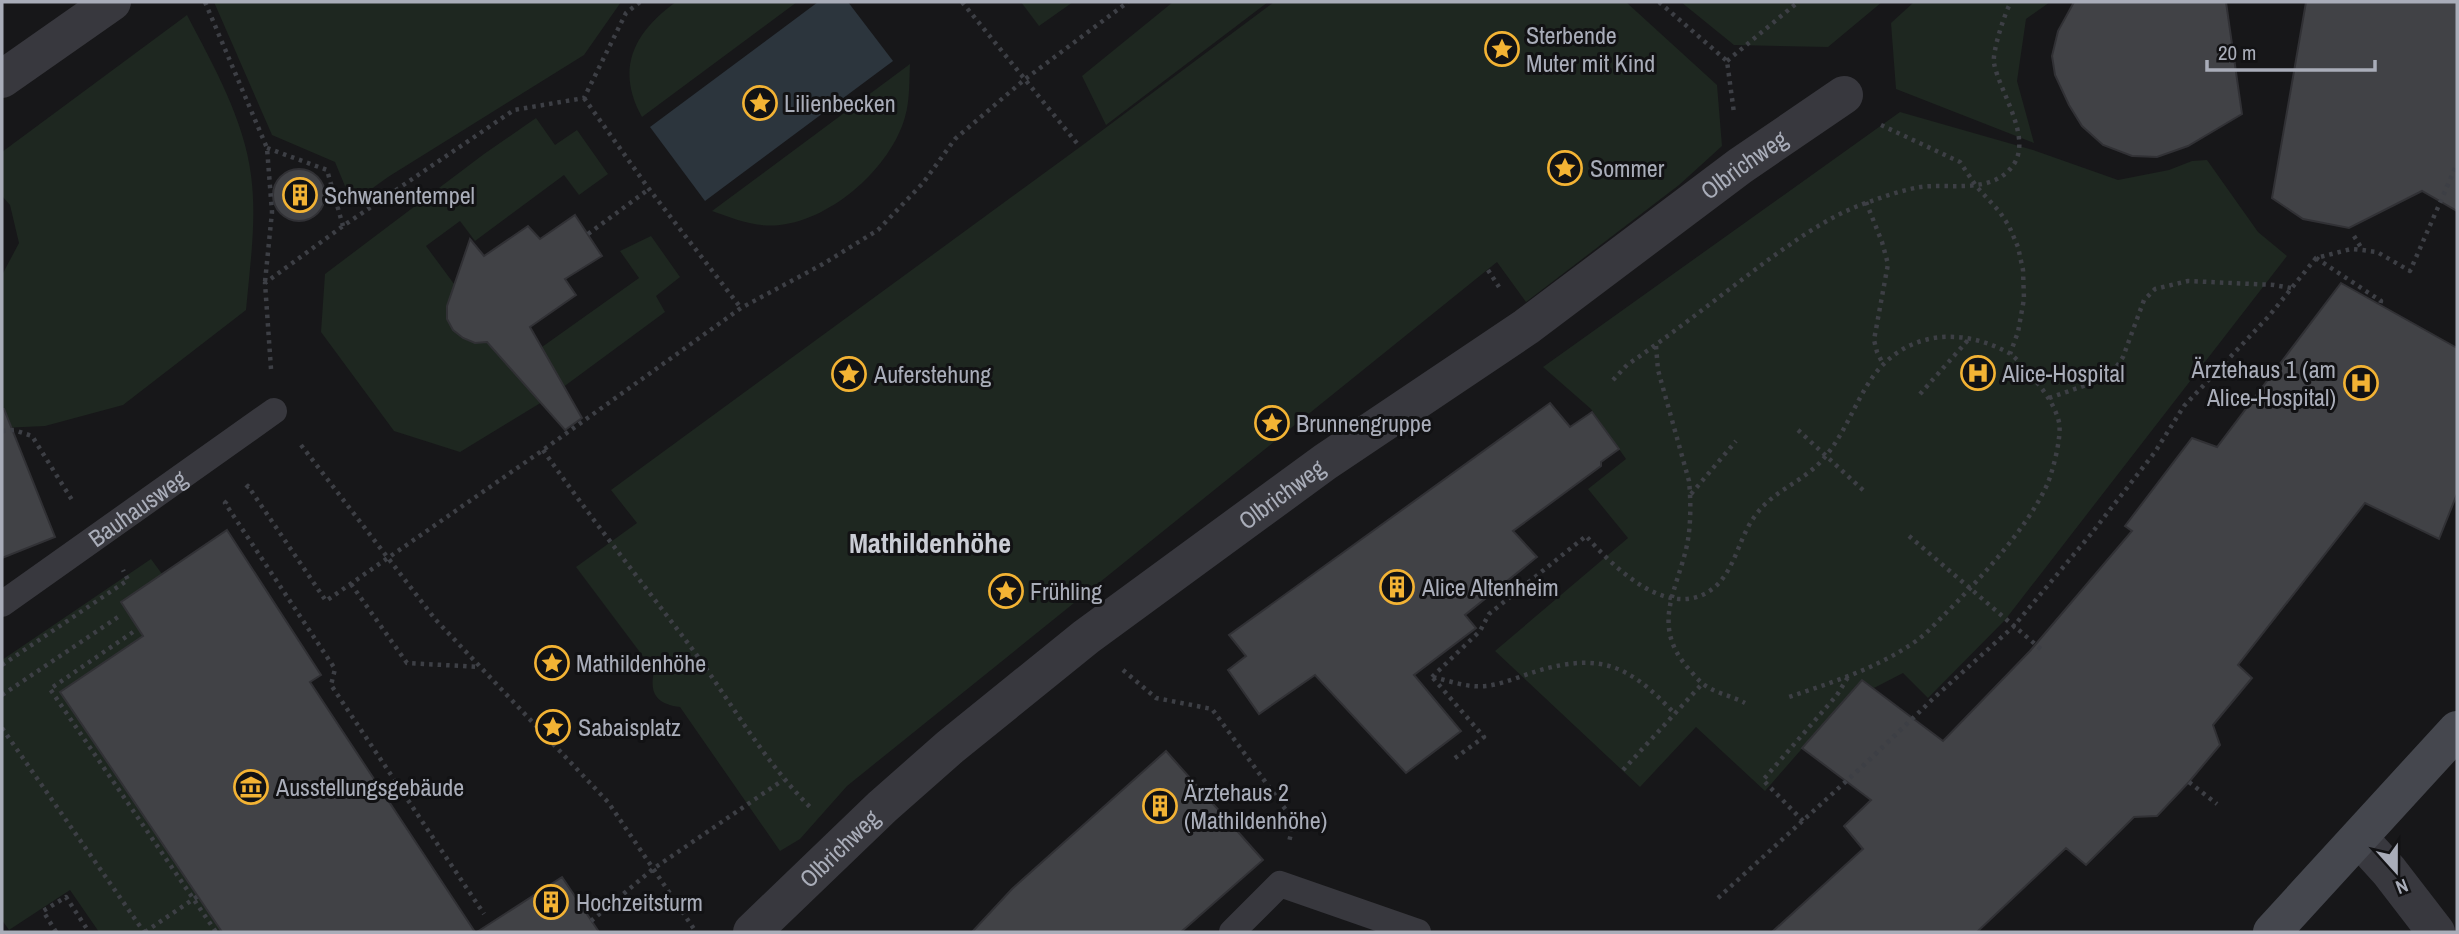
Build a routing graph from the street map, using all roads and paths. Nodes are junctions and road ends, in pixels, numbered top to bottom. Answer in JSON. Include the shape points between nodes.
{"nodes":[{"id":1,"x":111,"y":2,"type":"edge"},
{"id":2,"x":205,"y":2,"type":"edge"},
{"id":3,"x":640,"y":2,"type":"edge"},
{"id":4,"x":962,"y":2,"type":"edge"},
{"id":5,"x":1128,"y":2,"type":"edge"},
{"id":6,"x":1659,"y":2,"type":"edge"},
{"id":7,"x":1798,"y":2,"type":"edge"},
{"id":8,"x":2011,"y":2,"type":"edge"},
{"id":9,"x":1727,"y":61,"type":"junction"},
{"id":10,"x":2,"y":79,"type":"edge"},
{"id":11,"x":1024,"y":80,"type":"junction"},
{"id":12,"x":1844,"y":95,"type":"dead end"},
{"id":13,"x":584,"y":98,"type":"junction"},
{"id":14,"x":1882,"y":125,"type":"dead end"},
{"id":15,"x":1080,"y":147,"type":"dead end"},
{"id":16,"x":267,"y":148,"type":"junction"},
{"id":17,"x":2457,"y":164,"type":"edge"},
{"id":18,"x":1740,"y":166,"type":"junction"},
{"id":19,"x":1976,"y":186,"type":"junction"},
{"id":20,"x":649,"y":188,"type":"junction"},
{"id":21,"x":1866,"y":202,"type":"junction"},
{"id":22,"x":343,"y":226,"type":"junction"},
{"id":23,"x":587,"y":234,"type":"dead end"},
{"id":24,"x":2354,"y":236,"type":"dead end"},
{"id":25,"x":2362,"y":250,"type":"junction"},
{"id":26,"x":2316,"y":258,"type":"junction"},
{"id":27,"x":265,"y":283,"type":"junction"},
{"id":28,"x":2291,"y":288,"type":"junction"},
{"id":29,"x":2380,"y":304,"type":"dead end"},
{"id":30,"x":741,"y":308,"type":"junction"},
{"id":31,"x":1969,"y":339,"type":"junction"},
{"id":32,"x":1656,"y":345,"type":"junction"},
{"id":33,"x":2010,"y":354,"type":"junction"},
{"id":34,"x":1883,"y":364,"type":"junction"},
{"id":35,"x":1613,"y":380,"type":"dead end"},
{"id":36,"x":1920,"y":394,"type":"dead end"},
{"id":37,"x":2049,"y":398,"type":"junction"},
{"id":38,"x":274,"y":411,"type":"junction"},
{"id":39,"x":1798,"y":430,"type":"dead end"},
{"id":40,"x":2,"y":431,"type":"edge"},
{"id":41,"x":1736,"y":441,"type":"dead end"},
{"id":42,"x":543,"y":450,"type":"junction"},
{"id":43,"x":1825,"y":457,"type":"junction"},
{"id":44,"x":1864,"y":491,"type":"dead end"},
{"id":45,"x":240,"y":492,"type":"dead end"},
{"id":46,"x":1690,"y":495,"type":"junction"},
{"id":47,"x":232,"y":497,"type":"dead end"},
{"id":48,"x":1909,"y":536,"type":"dead end"},
{"id":49,"x":94,"y":537,"type":"junction"},
{"id":50,"x":388,"y":559,"type":"junction"},
{"id":51,"x":124,"y":571,"type":"dead end"},
{"id":52,"x":351,"y":584,"type":"junction"},
{"id":53,"x":1970,"y":589,"type":"junction"},
{"id":54,"x":1671,"y":600,"type":"junction"},
{"id":55,"x":2,"y":604,"type":"edge"},
{"id":56,"x":118,"y":617,"type":"dead end"},
{"id":57,"x":2013,"y":627,"type":"junction"},
{"id":58,"x":134,"y":632,"type":"dead end"},
{"id":59,"x":1086,"y":638,"type":"junction"},
{"id":60,"x":2042,"y":650,"type":"dead end"},
{"id":61,"x":2,"y":665,"type":"edge"},
{"id":62,"x":480,"y":667,"type":"junction"},
{"id":63,"x":1848,"y":676,"type":"junction"},
{"id":64,"x":1432,"y":677,"type":"junction"},
{"id":65,"x":1702,"y":684,"type":"junction"},
{"id":66,"x":2,"y":695,"type":"edge"},
{"id":67,"x":1789,"y":697,"type":"dead end"},
{"id":68,"x":1745,"y":703,"type":"dead end"},
{"id":69,"x":1675,"y":714,"type":"junction"},
{"id":70,"x":2,"y":728,"type":"edge"},
{"id":71,"x":2457,"y":730,"type":"edge"},
{"id":72,"x":1451,"y":761,"type":"dead end"},
{"id":73,"x":1623,"y":770,"type":"dead end"},
{"id":74,"x":783,"y":780,"type":"junction"},
{"id":75,"x":2189,"y":782,"type":"dead end"},
{"id":76,"x":2217,"y":804,"type":"dead end"},
{"id":77,"x":1803,"y":821,"type":"junction"},
{"id":78,"x":2358,"y":838,"type":"junction"},
{"id":79,"x":846,"y":842,"type":"junction"},
{"id":80,"x":653,"y":869,"type":"junction"},
{"id":81,"x":1280,"y":884,"type":"junction"},
{"id":82,"x":195,"y":897,"type":"junction"},
{"id":83,"x":1718,"y":898,"type":"dead end"},
{"id":84,"x":484,"y":914,"type":"dead end"},
{"id":85,"x":591,"y":921,"type":"dead end"},
{"id":86,"x":56,"y":932,"type":"edge"},
{"id":87,"x":89,"y":932,"type":"edge"},
{"id":88,"x":144,"y":932,"type":"edge"},
{"id":89,"x":216,"y":932,"type":"edge"},
{"id":90,"x":696,"y":932,"type":"edge"},
{"id":91,"x":752,"y":932,"type":"edge"},
{"id":92,"x":1233,"y":932,"type":"edge"},
{"id":93,"x":1418,"y":932,"type":"edge"},
{"id":94,"x":2272,"y":932,"type":"edge"},
{"id":95,"x":2436,"y":932,"type":"edge"}],
"edges":[{"from":1,"to":10,"type":"street"},
{"from":2,"to":16,"type":"path"},
{"from":3,"to":13,"type":"path","via":[[626,13]]},
{"from":4,"to":11,"type":"path"},
{"from":5,"to":11,"type":"path"},
{"from":6,"to":9,"type":"path"},
{"from":7,"to":9,"type":"path"},
{"from":8,"to":19,"type":"path","via":[[1993,60],[2020,136],[2019,152],[1999,177]]},
{"from":9,"to":18,"type":"path"},
{"from":11,"to":15,"type":"path"},
{"from":11,"to":30,"type":"path","via":[[956,139],[923,183],[877,230]]},
{"from":12,"to":18,"type":"street","name":"Olbrichweg"},
{"from":13,"to":20,"type":"path"},
{"from":13,"to":22,"type":"path","via":[[514,110]]},
{"from":14,"to":19,"type":"path","via":[[1960,162]]},
{"from":16,"to":22,"type":"path","via":[[327,170]]},
{"from":16,"to":27,"type":"path","via":[[272,212]]},
{"from":17,"to":25,"type":"path","via":[[2410,271]]},
{"from":18,"to":59,"type":"street","name":"Olbrichweg","via":[[1525,327],[1325,462]]},
{"from":19,"to":21,"type":"path","via":[[1917,188]]},
{"from":19,"to":33,"type":"path","via":[[2009,226],[2021,258],[2024,299]]},
{"from":20,"to":23,"type":"path"},
{"from":20,"to":30,"type":"path"},
{"from":21,"to":32,"type":"path","via":[[1802,236]]},
{"from":21,"to":34,"type":"path","via":[[1888,264],[1874,340]]},
{"from":22,"to":27,"type":"path"},
{"from":24,"to":25,"type":"path"},
{"from":25,"to":26,"type":"path"},
{"from":26,"to":28,"type":"path"},
{"from":26,"to":29,"type":"path"},
{"from":27,"to":38,"type":"path"},
{"from":28,"to":37,"type":"path","via":[[2188,281],[2155,289],[2144,300],[2113,372],[2098,382]]},
{"from":28,"to":57,"type":"path","via":[[2184,406],[2155,452]]},
{"from":30,"to":42,"type":"path"},
{"from":31,"to":33,"type":"path"},
{"from":31,"to":34,"type":"path","via":[[1944,335],[1924,340]]},
{"from":31,"to":36,"type":"path"},
{"from":32,"to":35,"type":"path"},
{"from":32,"to":46,"type":"path","via":[[1658,370]]},
{"from":33,"to":37,"type":"path"},
{"from":34,"to":43,"type":"path"},
{"from":37,"to":53,"type":"path","via":[[2059,423],[2048,483],[2028,518]]},
{"from":38,"to":49,"type":"lane","name":"Bauhausweg"},
{"from":38,"to":50,"type":"path"},
{"from":39,"to":43,"type":"path"},
{"from":40,"to":49,"type":"path","via":[[32,436]]},
{"from":41,"to":46,"type":"path"},
{"from":42,"to":50,"type":"path"},
{"from":42,"to":74,"type":"path"},
{"from":43,"to":44,"type":"path"},
{"from":43,"to":54,"type":"path","via":[[1800,481],[1765,503],[1716,585],[1701,595]]},
{"from":45,"to":52,"type":"path","via":[[248,486],[326,601]]},
{"from":46,"to":54,"type":"path","via":[[1688,544]]},
{"from":47,"to":84,"type":"path","via":[[225,503],[335,668],[331,685]]},
{"from":48,"to":53,"type":"path"},
{"from":49,"to":55,"type":"lane","name":"Bauhausweg"},
{"from":50,"to":52,"type":"path"},
{"from":50,"to":62,"type":"path"},
{"from":51,"to":61,"type":"path","via":[[128,580]]},
{"from":52,"to":62,"type":"path","via":[[407,663]]},
{"from":53,"to":57,"type":"path"},
{"from":53,"to":63,"type":"path","via":[[1919,639],[1889,659]]},
{"from":54,"to":64,"type":"path","via":[[1627,578],[1586,536],[1489,614],[1480,631]]},
{"from":54,"to":65,"type":"path","via":[[1667,616],[1671,640]]},
{"from":56,"to":66,"type":"path"},
{"from":57,"to":60,"type":"path"},
{"from":57,"to":77,"type":"path"},
{"from":58,"to":82,"type":"path","via":[[50,690]]},
{"from":59,"to":79,"type":"street","name":"Olbrichweg","via":[[950,747]]},
{"from":59,"to":81,"type":"path","via":[[1156,698],[1212,709],[1294,821]]},
{"from":62,"to":80,"type":"path","via":[[608,802]]},
{"from":63,"to":67,"type":"path"},
{"from":63,"to":77,"type":"path","via":[[1837,695],[1763,780]]},
{"from":64,"to":69,"type":"path","via":[[1485,686],[1563,663],[1610,664],[1637,677]]},
{"from":64,"to":72,"type":"path","via":[[1484,737]]},
{"from":65,"to":68,"type":"path"},
{"from":65,"to":69,"type":"path"},
{"from":69,"to":73,"type":"path"},
{"from":70,"to":88,"type":"path"},
{"from":71,"to":78,"type":"main road"},
{"from":74,"to":79,"type":"path"},
{"from":74,"to":80,"type":"path"},
{"from":75,"to":76,"type":"path"},
{"from":77,"to":83,"type":"path"},
{"from":78,"to":94,"type":"main road"},
{"from":78,"to":95,"type":"street"},
{"from":79,"to":91,"type":"street","name":"Olbrichweg"},
{"from":80,"to":85,"type":"path"},
{"from":80,"to":90,"type":"path"},
{"from":81,"to":92,"type":"lane"},
{"from":81,"to":93,"type":"lane"},
{"from":82,"to":88,"type":"path"},
{"from":82,"to":89,"type":"path"},
{"from":86,"to":87,"type":"path","via":[[43,911],[66,897]]}]}
